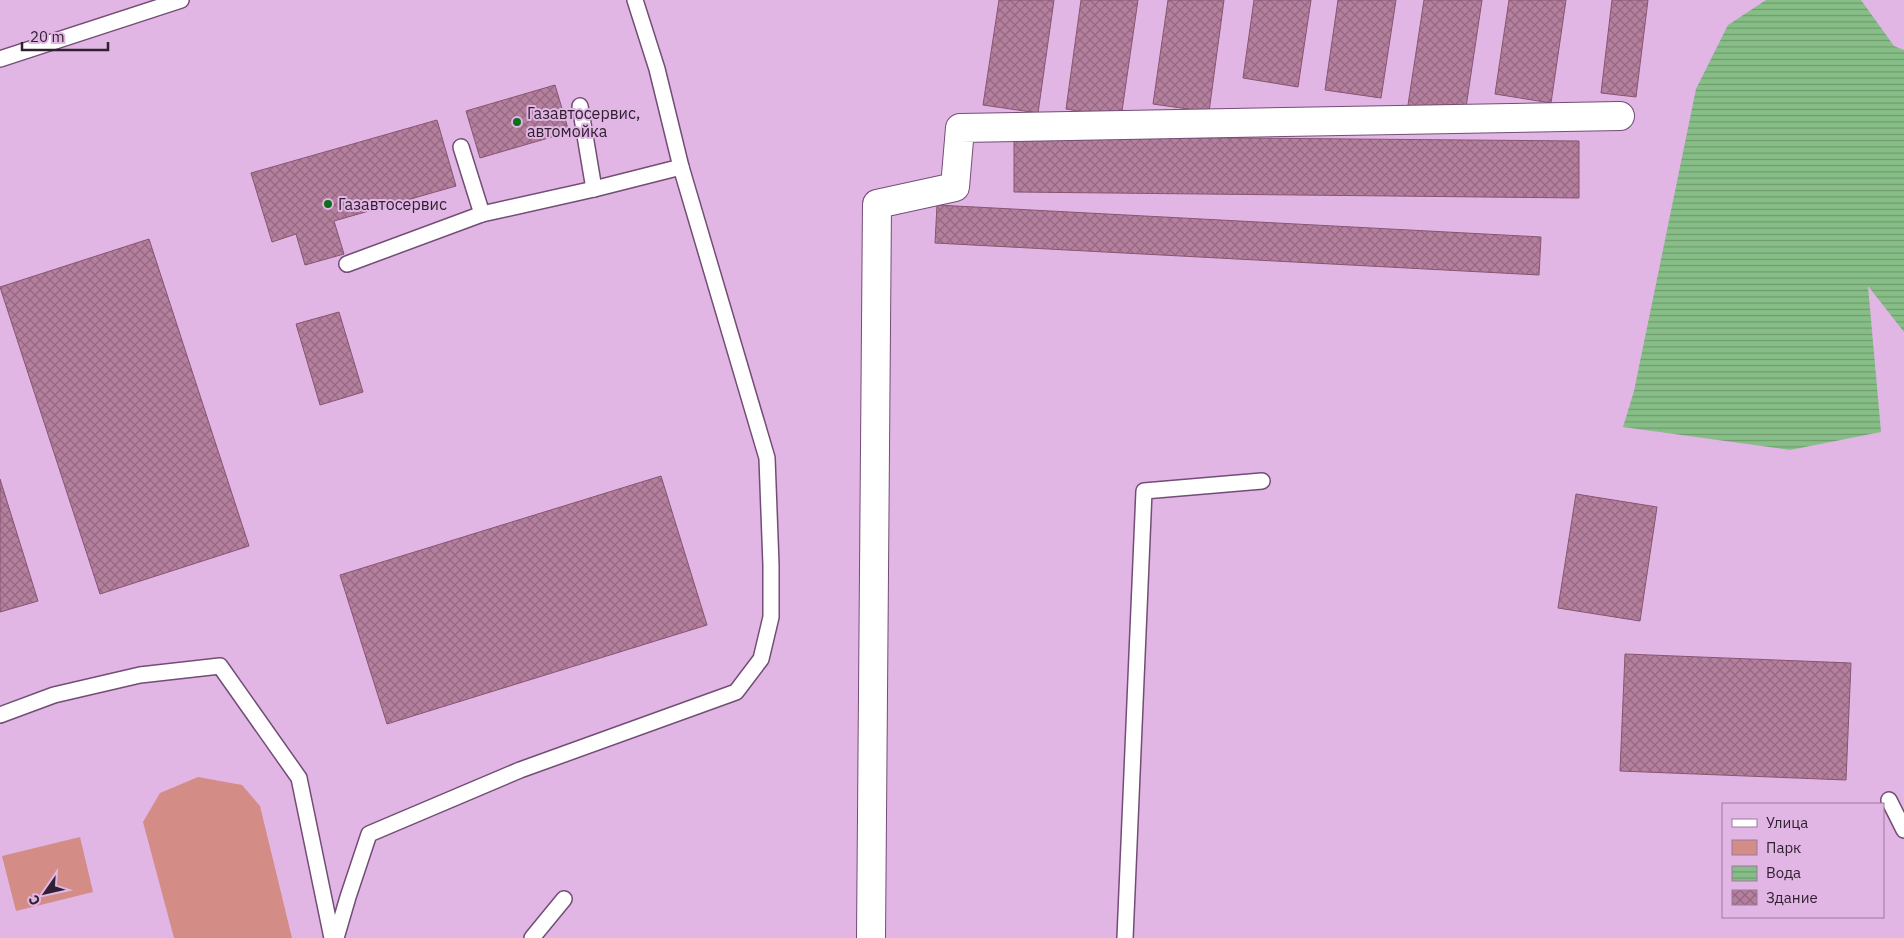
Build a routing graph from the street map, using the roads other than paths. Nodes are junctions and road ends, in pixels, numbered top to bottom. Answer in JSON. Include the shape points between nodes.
{"nodes":[{"id":1,"x":181,"y":0,"type":"edge"},
{"id":2,"x":635,"y":0,"type":"edge"},
{"id":3,"x":0,"y":59,"type":"edge"},
{"id":4,"x":580,"y":106,"type":"dead end"},
{"id":5,"x":1620,"y":116,"type":"dead end"},
{"id":6,"x":461,"y":147,"type":"dead end"},
{"id":7,"x":681,"y":167,"type":"junction"},
{"id":8,"x":594,"y":189,"type":"junction"},
{"id":9,"x":482,"y":214,"type":"junction"},
{"id":10,"x":347,"y":264,"type":"dead end"},
{"id":11,"x":1262,"y":481,"type":"dead end"},
{"id":12,"x":0,"y":715,"type":"edge"},
{"id":13,"x":1889,"y":800,"type":"dead end"},
{"id":14,"x":1904,"y":830,"type":"edge"},
{"id":15,"x":564,"y":899,"type":"dead end"},
{"id":16,"x":332,"y":938,"type":"edge"},
{"id":17,"x":336,"y":938,"type":"edge"},
{"id":18,"x":532,"y":938,"type":"edge"},
{"id":19,"x":871,"y":938,"type":"edge"},
{"id":20,"x":1125,"y":938,"type":"edge"}],
"edges":[{"from":1,"to":3,"type":"lane"},
{"from":2,"to":7,"type":"lane","via":[[658,69]]},
{"from":4,"to":8,"type":"lane"},
{"from":5,"to":19,"type":"street","via":[[960,128],[955,187],[877,204]]},
{"from":6,"to":9,"type":"lane"},
{"from":7,"to":8,"type":"lane"},
{"from":7,"to":17,"type":"lane","via":[[767,458],[771,616],[762,659],[736,692],[520,770],[369,834]]},
{"from":8,"to":9,"type":"lane"},
{"from":9,"to":10,"type":"lane"},
{"from":11,"to":20,"type":"lane","via":[[1144,492]]},
{"from":12,"to":16,"type":"lane","via":[[54,695],[131,677],[220,666],[299,778]]},
{"from":13,"to":14,"type":"lane"},
{"from":15,"to":18,"type":"lane"}]}
